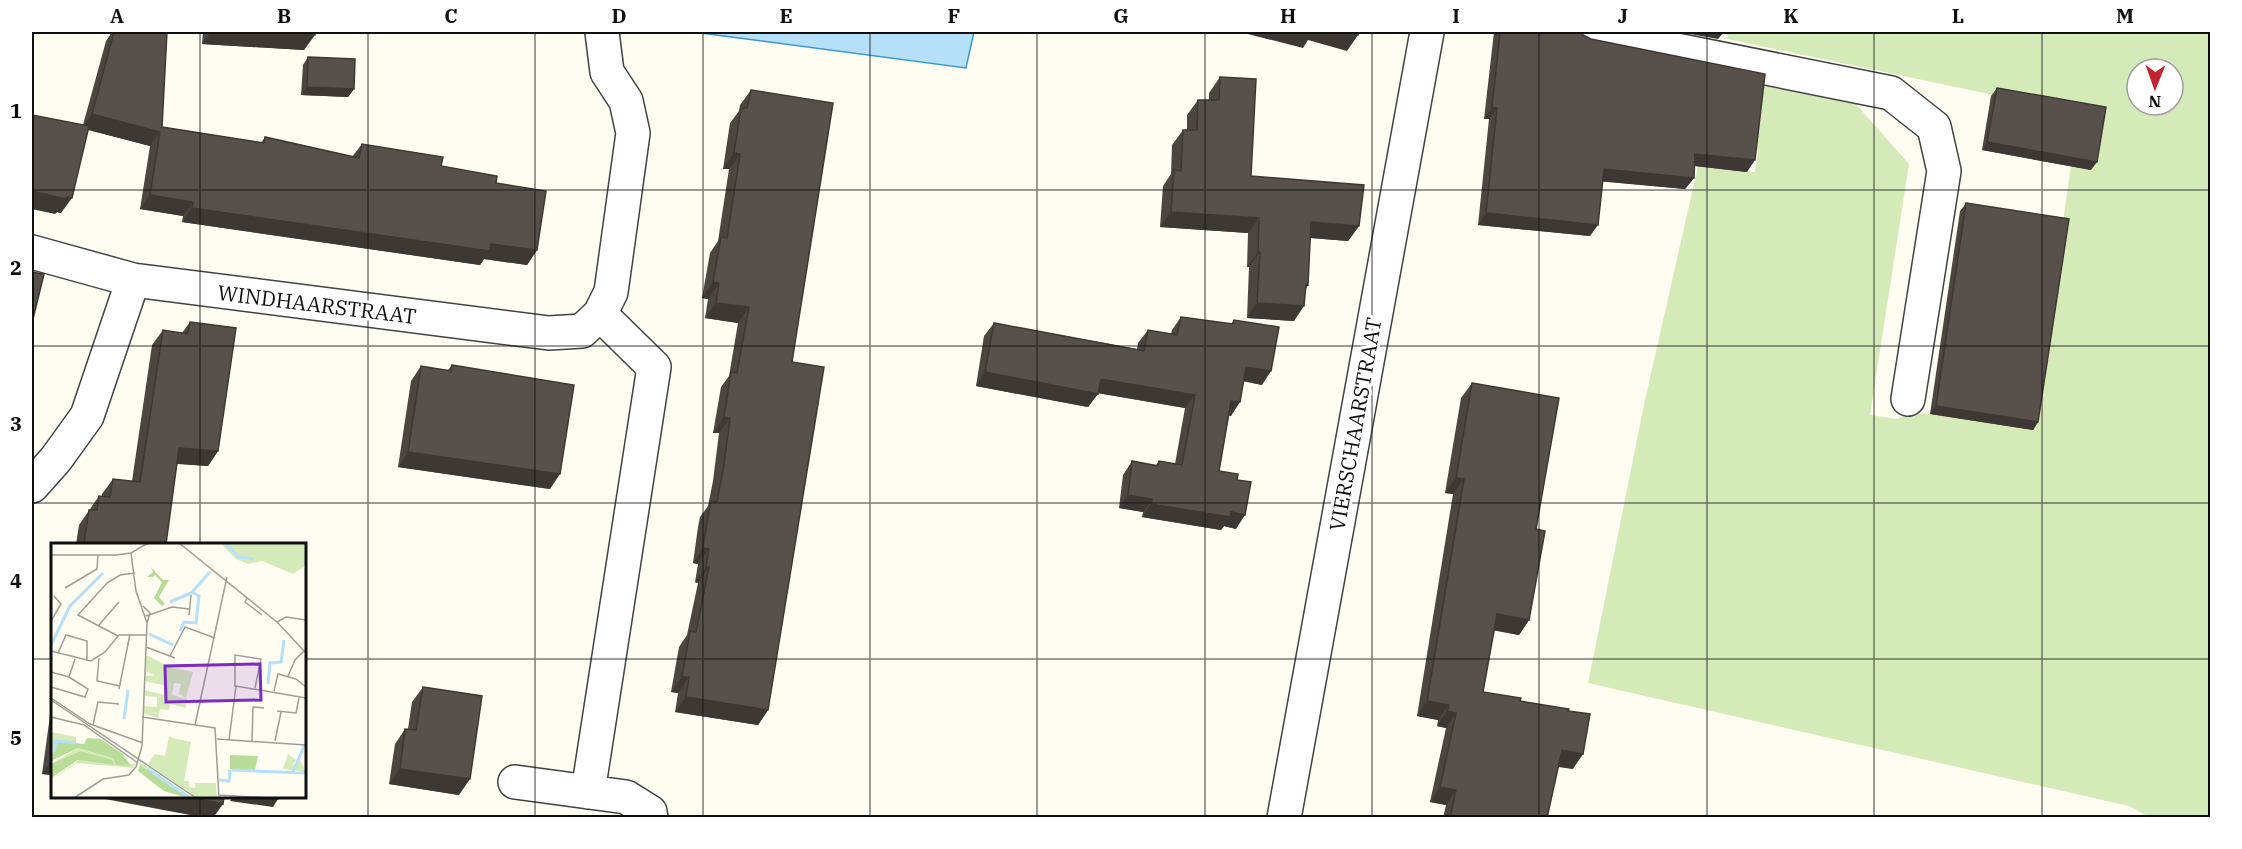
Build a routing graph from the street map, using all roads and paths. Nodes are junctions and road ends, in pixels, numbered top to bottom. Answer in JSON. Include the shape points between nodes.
{"nodes":[{"id":1,"x":602,"y":32,"type":"edge"},
{"id":2,"x":1427,"y":32,"type":"edge"},
{"id":3,"x":1587,"y":32,"type":"edge"},
{"id":4,"x":32,"y":252,"type":"edge"},
{"id":5,"x":133,"y":280,"type":"junction"},
{"id":6,"x":600,"y":314,"type":"junction"},
{"id":7,"x":1908,"y":399,"type":"dead end"},
{"id":8,"x":32,"y":486,"type":"edge"},
{"id":9,"x":515,"y":782,"type":"dead end"},
{"id":10,"x":588,"y":792,"type":"junction"},
{"id":11,"x":651,"y":818,"type":"edge"},
{"id":12,"x":1284,"y":818,"type":"edge"}],
"edges":[{"from":1,"to":6,"type":"street","via":[[607,72],[626,101],[633,134],[611,292]]},
{"from":2,"to":12,"type":"street","name":"VIERSCHAARSTRAAT"},
{"from":3,"to":7,"type":"street","via":[[1891,93],[1934,127],[1944,171]]},
{"from":4,"to":5,"type":"street","name":"WINDHAARSTRAAT"},
{"from":5,"to":6,"type":"street","name":"WINDHAARSTRAAT","via":[[549,333],[582,331]]},
{"from":5,"to":8,"type":"street","via":[[87,416]]},
{"from":6,"to":10,"type":"street","via":[[654,367]]},
{"from":9,"to":10,"type":"street"},
{"from":10,"to":11,"type":"street","via":[[626,797],[650,812]]}]}
